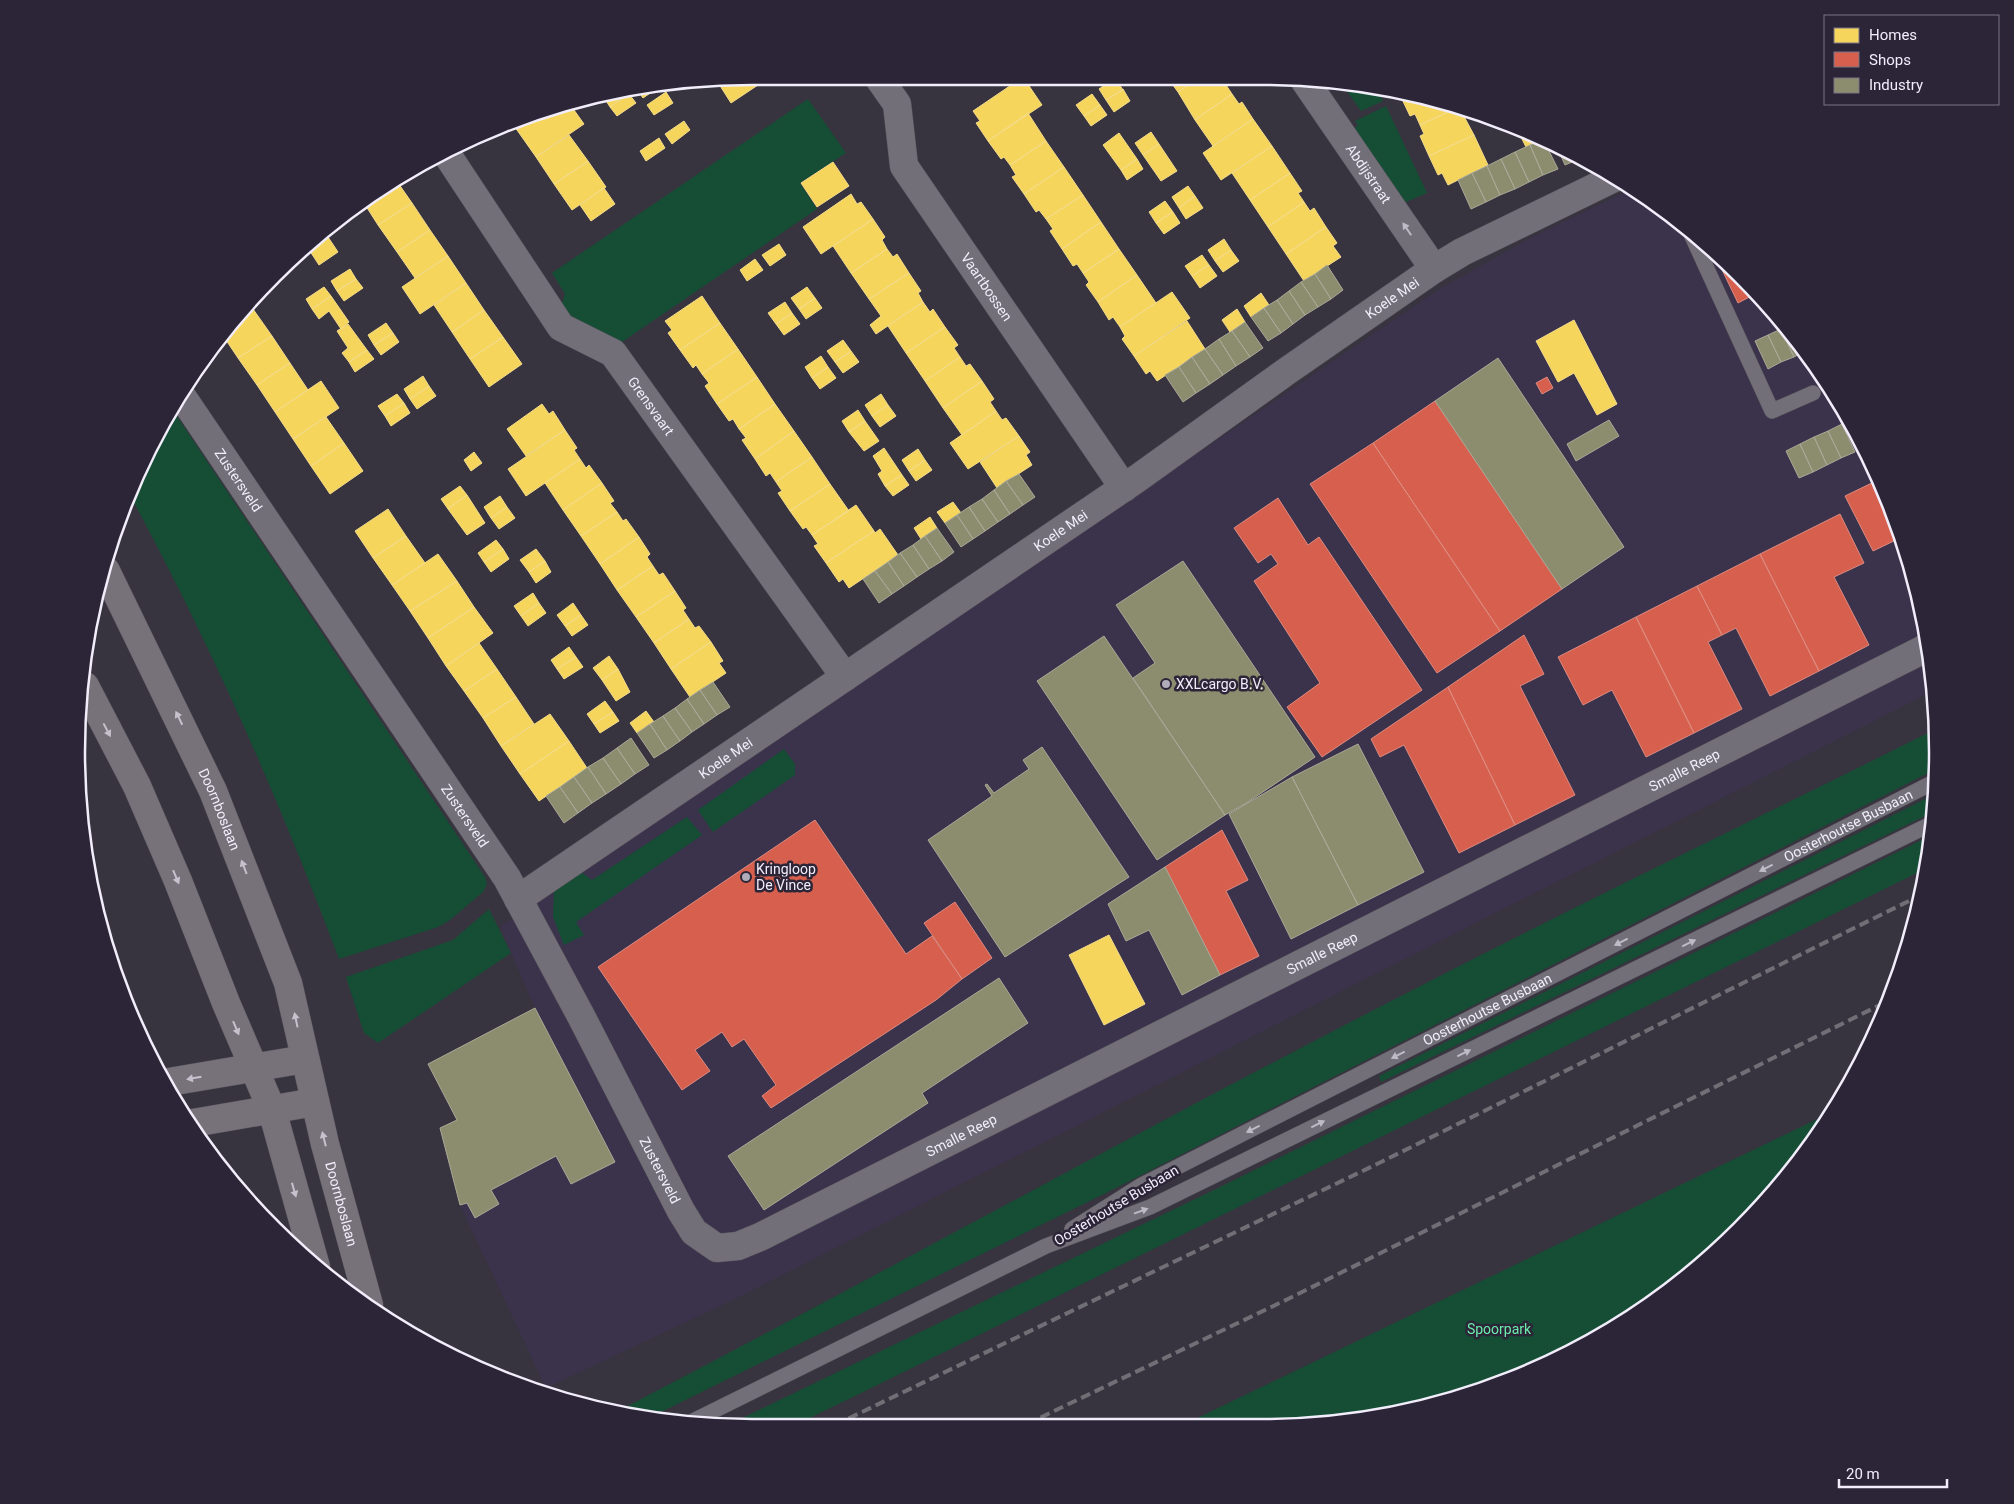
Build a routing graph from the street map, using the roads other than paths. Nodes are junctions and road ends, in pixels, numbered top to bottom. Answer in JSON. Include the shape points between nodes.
{"nodes":[{"id":1,"x":884,"y":85,"type":"edge"},
{"id":2,"x":1309,"y":86,"type":"edge"},
{"id":3,"x":449,"y":158,"type":"edge"},
{"id":4,"x":1608,"y":181,"type":"edge"},
{"id":5,"x":1697,"y":247,"type":"edge"},
{"id":6,"x":1434,"y":269,"type":"junction"},
{"id":7,"x":1813,"y":394,"type":"dead end"},
{"id":8,"x":185,"y":401,"type":"edge"},
{"id":9,"x":1124,"y":488,"type":"junction"},
{"id":10,"x":109,"y":576,"type":"edge"},
{"id":11,"x":1921,"y":651,"type":"edge"},
{"id":12,"x":845,"y":677,"type":"junction"},
{"id":13,"x":88,"y":692,"type":"edge"},
{"id":14,"x":1928,"y":785,"type":"edge"},
{"id":15,"x":1924,"y":827,"type":"edge"},
{"id":16,"x":518,"y":899,"type":"junction"},
{"id":17,"x":305,"y":1059,"type":"junction"},
{"id":18,"x":253,"y":1068,"type":"junction"},
{"id":19,"x":172,"y":1082,"type":"edge"},
{"id":20,"x":314,"y":1102,"type":"junction"},
{"id":21,"x":272,"y":1110,"type":"junction"},
{"id":22,"x":197,"y":1122,"type":"edge"},
{"id":23,"x":1046,"y":1246,"type":"junction"},
{"id":24,"x":717,"y":1248,"type":"joint"},
{"id":25,"x":312,"y":1253,"type":"edge"},
{"id":26,"x":367,"y":1296,"type":"edge"},
{"id":27,"x":698,"y":1417,"type":"edge"}],
"edges":[{"from":1,"to":9,"type":"street","name":"Vaartbossen","via":[[897,104],[904,166]]},
{"from":6,"to":2,"type":"street","name":"Abdijstraat","one_way":true},
{"from":3,"to":12,"type":"street","name":"Grensvaart","via":[[561,327],[613,353]]},
{"from":4,"to":6,"type":"street","name":"Koele Mei","via":[[1462,252]]},
{"from":5,"to":7,"type":"lane","via":[[1772,411]]},
{"from":6,"to":9,"type":"street","name":"Koele Mei"},
{"from":8,"to":16,"type":"street","name":"Zustersveld","via":[[507,878]]},
{"from":9,"to":12,"type":"street","name":"Koele Mei"},
{"from":17,"to":10,"type":"main road","name":"Doornboslaan","one_way":true,"via":[[288,984],[235,843],[190,740]]},
{"from":11,"to":24,"type":"street","name":"Smalle Reep","via":[[760,1237],[738,1246]]},
{"from":12,"to":16,"type":"street","name":"Koele Mei"},
{"from":13,"to":18,"type":"main road","one_way":true,"via":[[147,810]]},
{"from":14,"to":23,"type":"lane","name":"Oosterhoutse Busbaan","one_way":true,"via":[[1140,1186]]},
{"from":23,"to":15,"type":"lane","name":"Oosterhoutse Busbaan","one_way":true,"via":[[1150,1207]]},
{"from":16,"to":24,"type":"street","name":"Zustersveld","via":[[684,1216],[694,1232]]},
{"from":17,"to":18,"type":"main road"},
{"from":17,"to":20,"type":"main road","name":"Doornboslaan"},
{"from":18,"to":19,"type":"main road","one_way":true},
{"from":18,"to":21,"type":"main road"},
{"from":20,"to":21,"type":"main road"},
{"from":26,"to":20,"type":"main road","name":"Doornboslaan","one_way":true},
{"from":21,"to":22,"type":"main road"},
{"from":21,"to":25,"type":"main road","one_way":true},
{"from":23,"to":27,"type":"lane","name":"Oosterhoutse Busbaan"}]}
